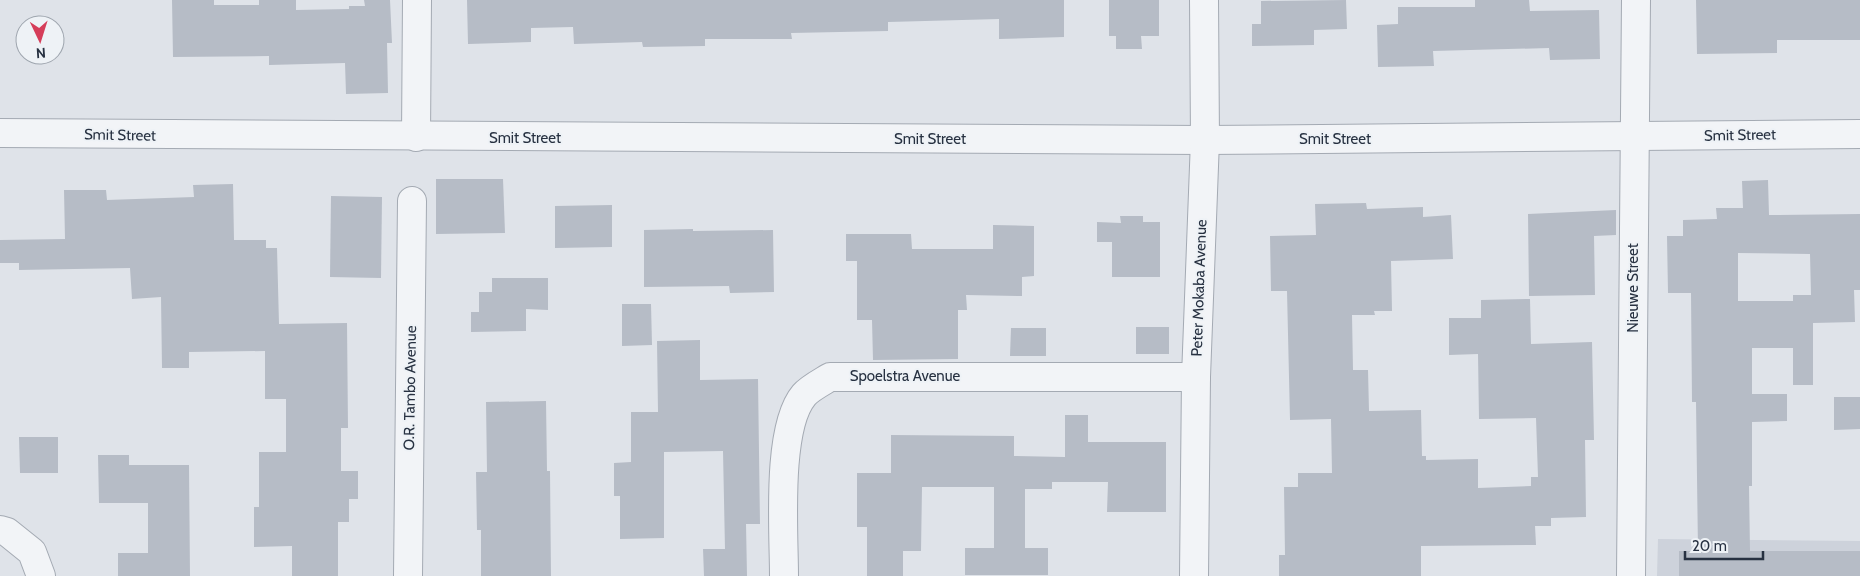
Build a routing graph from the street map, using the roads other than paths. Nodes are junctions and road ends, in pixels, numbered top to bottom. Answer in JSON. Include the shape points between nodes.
{"nodes":[{"id":1,"x":417,"y":0,"type":"edge"},
{"id":2,"x":1204,"y":0,"type":"edge"},
{"id":3,"x":1636,"y":0,"type":"edge"},
{"id":4,"x":0,"y":133,"type":"edge"},
{"id":5,"x":1860,"y":134,"type":"edge"},
{"id":6,"x":416,"y":137,"type":"junction"},
{"id":7,"x":1635,"y":137,"type":"junction"},
{"id":8,"x":1205,"y":140,"type":"junction"},
{"id":9,"x":412,"y":201,"type":"dead end"},
{"id":10,"x":1196,"y":377,"type":"junction"},
{"id":11,"x":0,"y":530,"type":"edge"},
{"id":12,"x":41,"y":576,"type":"edge"},
{"id":13,"x":408,"y":576,"type":"edge"},
{"id":14,"x":784,"y":576,"type":"edge"},
{"id":15,"x":1194,"y":576,"type":"edge"},
{"id":16,"x":1631,"y":576,"type":"edge"}],
"edges":[{"from":1,"to":6,"type":"street"},
{"from":2,"to":8,"type":"street","name":"Peter Mokaba Avenue"},
{"from":3,"to":7,"type":"street","name":"Nieuwe Street"},
{"from":4,"to":6,"type":"street","name":"Smit Street"},
{"from":5,"to":7,"type":"street","name":"Smit Street"},
{"from":6,"to":8,"type":"street","name":"Smit Street"},
{"from":7,"to":8,"type":"street","name":"Smit Street"},
{"from":7,"to":16,"type":"street","name":"Nieuwe Street"},
{"from":8,"to":10,"type":"street","name":"Peter Mokaba Avenue"},
{"from":9,"to":13,"type":"street","name":"O.R. Tambo Avenue"},
{"from":10,"to":14,"type":"street","name":"Spoelstra Avenue","via":[[830,377],[805,394],[791,419],[786,461]]},
{"from":10,"to":15,"type":"street","name":"Peter Mokaba Avenue"},
{"from":11,"to":12,"type":"street","via":[[32,552]]}]}
